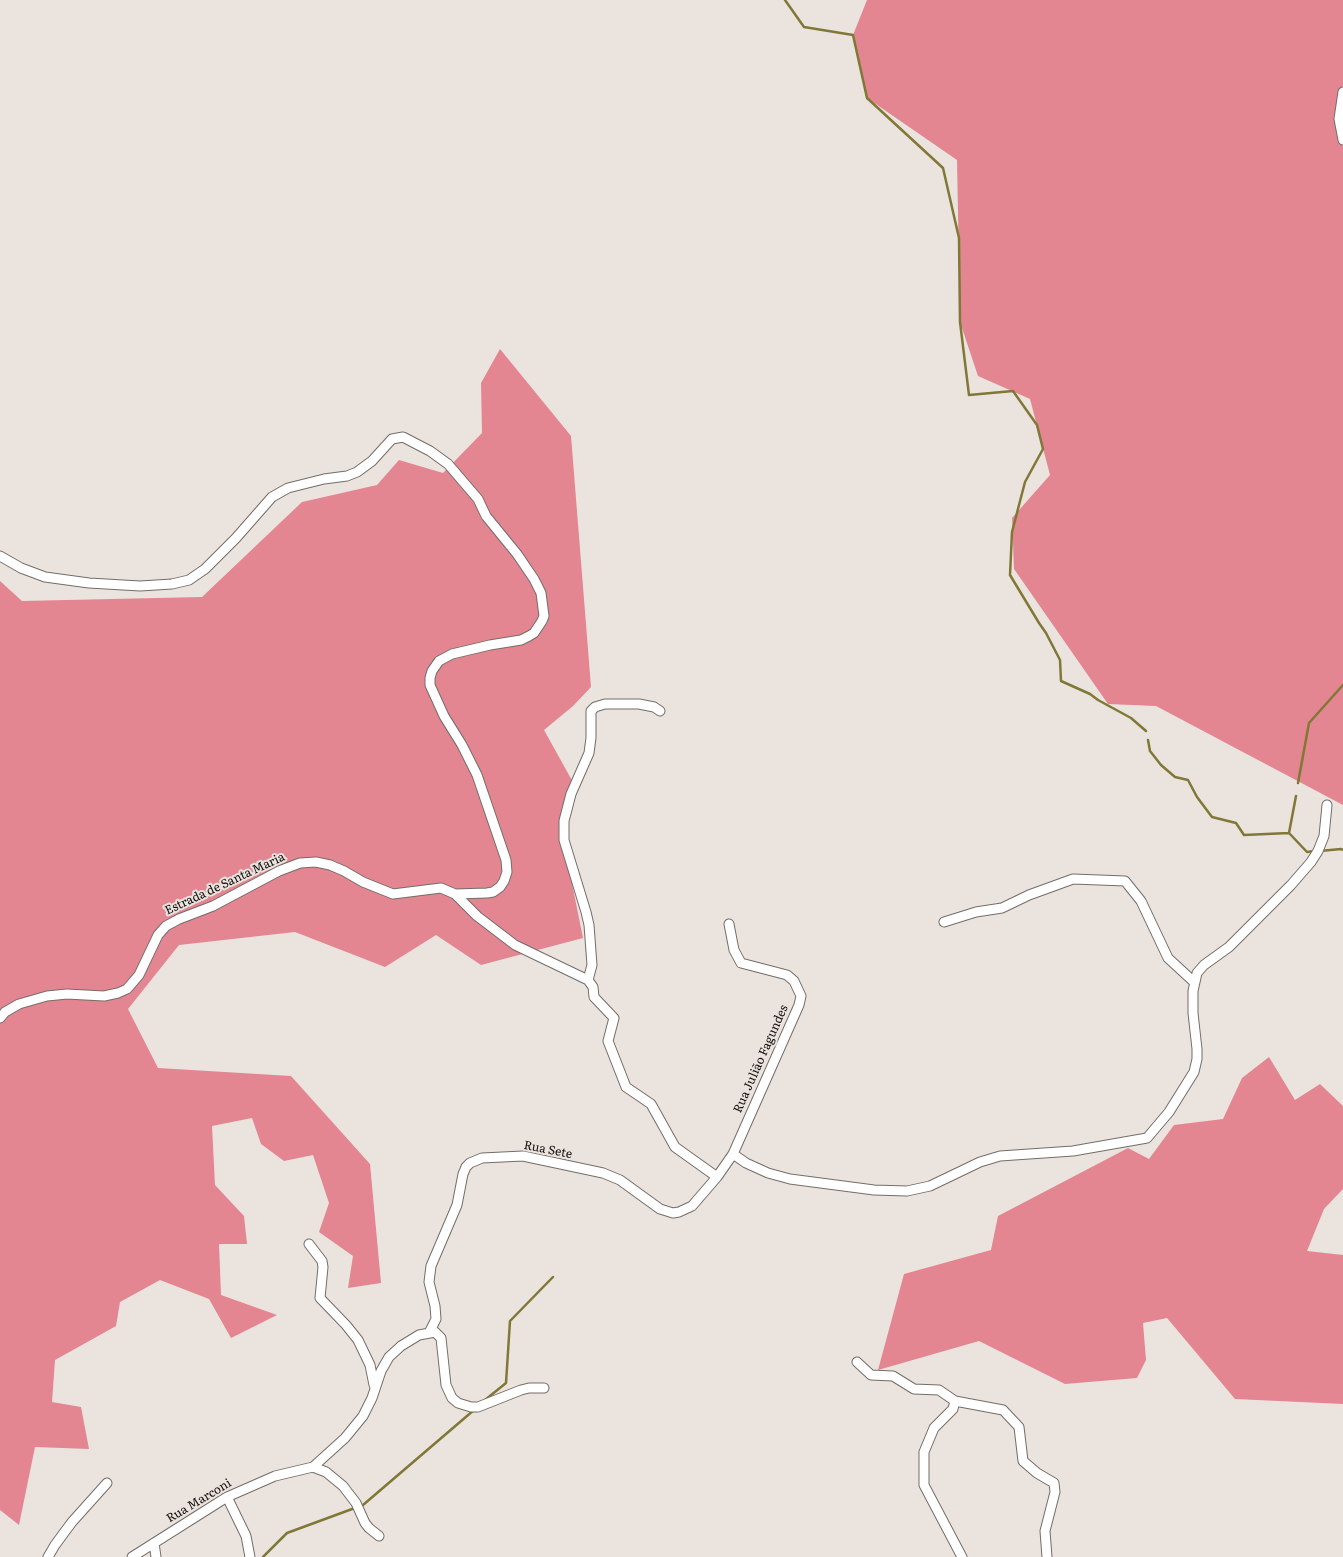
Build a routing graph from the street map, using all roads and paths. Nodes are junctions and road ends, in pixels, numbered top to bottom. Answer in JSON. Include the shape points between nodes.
{"nodes":[{"id":1,"x":1343,"y":92,"type":"edge"},
{"id":2,"x":1343,"y":140,"type":"edge"},
{"id":3,"x":0,"y":556,"type":"edge"},
{"id":4,"x":660,"y":711,"type":"dead end"},
{"id":5,"x":1327,"y":805,"type":"dead end"},
{"id":6,"x":455,"y":894,"type":"junction"},
{"id":7,"x":944,"y":922,"type":"dead end"},
{"id":8,"x":730,"y":924,"type":"dead end"},
{"id":9,"x":588,"y":980,"type":"junction"},
{"id":10,"x":1194,"y":982,"type":"junction"},
{"id":11,"x":0,"y":1018,"type":"edge"},
{"id":12,"x":733,"y":1154,"type":"junction"},
{"id":13,"x":717,"y":1177,"type":"junction"},
{"id":14,"x":309,"y":1244,"type":"dead end"},
{"id":15,"x":429,"y":1333,"type":"junction"},
{"id":16,"x":857,"y":1362,"type":"dead end"},
{"id":17,"x":375,"y":1388,"type":"junction"},
{"id":18,"x":544,"y":1388,"type":"dead end"},
{"id":19,"x":955,"y":1401,"type":"junction"},
{"id":20,"x":313,"y":1467,"type":"junction"},
{"id":21,"x":107,"y":1483,"type":"dead end"},
{"id":22,"x":226,"y":1497,"type":"junction"},
{"id":23,"x":379,"y":1536,"type":"dead end"},
{"id":24,"x":154,"y":1543,"type":"junction"},
{"id":25,"x":48,"y":1557,"type":"edge"},
{"id":26,"x":132,"y":1557,"type":"edge"},
{"id":27,"x":156,"y":1557,"type":"edge"},
{"id":28,"x":250,"y":1557,"type":"edge"},
{"id":29,"x":962,"y":1557,"type":"edge"},
{"id":30,"x":1047,"y":1557,"type":"edge"}],
"edges":[{"from":1,"to":2,"type":"street","via":[[1339,119]]},
{"from":3,"to":6,"type":"street","name":"Estrada de Santa Maria","via":[[39,575],[89,583],[172,584],[189,580],[205,569],[272,498],[288,488],[357,472],[392,439],[399,436],[409,438],[444,460],[478,499],[486,516],[534,579],[541,593],[544,616],[534,632],[521,640],[452,654],[439,661],[432,671],[430,685],[477,775],[506,860],[504,881],[493,892]]},
{"from":4,"to":9,"type":"street","via":[[640,704],[605,704],[591,711],[589,753],[567,805],[564,830],[564,840],[588,918],[592,965]]},
{"from":5,"to":10,"type":"street","via":[[1324,836],[1311,862],[1229,947],[1204,965]]},
{"from":6,"to":9,"type":"street","via":[[477,916],[515,945]]},
{"from":6,"to":11,"type":"street","name":"Estrada de Santa Maria","via":[[441,888],[393,894],[330,865],[300,863],[166,926],[155,940],[139,975],[127,989],[104,996],[47,996],[19,1004]]},
{"from":7,"to":10,"type":"street","via":[[1002,908],[1073,879],[1125,881],[1140,901],[1168,958]]},
{"from":8,"to":12,"type":"street","name":"Rua Julião Fagundes","via":[[734,950],[741,963],[787,975],[801,996]]},
{"from":9,"to":13,"type":"street","via":[[593,986],[594,997],[614,1018],[608,1041],[626,1087],[651,1104],[675,1148]]},
{"from":10,"to":12,"type":"street","via":[[1197,1059],[1194,1072],[1169,1112],[1144,1140],[1073,1151],[1000,1156],[930,1186],[907,1191],[790,1179],[768,1173]]},
{"from":12,"to":13,"type":"street","name":"Rua Sete"},
{"from":13,"to":15,"type":"street","name":"Rua Sete","via":[[692,1206],[673,1212],[660,1209],[620,1180],[603,1173],[523,1156],[482,1158],[470,1162],[430,1273],[436,1319]]},
{"from":14,"to":17,"type":"street","via":[[322,1261],[320,1298],[358,1340],[370,1365]]},
{"from":15,"to":17,"type":"street","name":"Rua Marconi","via":[[401,1346],[389,1357]]},
{"from":15,"to":18,"type":"street","via":[[435,1332],[441,1338],[446,1385],[458,1403],[478,1407],[521,1390]]},
{"from":16,"to":19,"type":"street","via":[[871,1375],[893,1376],[914,1389],[939,1390]]},
{"from":17,"to":20,"type":"street","name":"Rua Marconi","via":[[357,1425]]},
{"from":19,"to":29,"type":"street","via":[[953,1408],[934,1428],[924,1452],[924,1485]]},
{"from":19,"to":30,"type":"street","via":[[1004,1410],[1019,1426],[1023,1461],[1054,1482],[1055,1492],[1046,1531]]},
{"from":20,"to":22,"type":"street","name":"Rua Marconi","via":[[275,1476]]},
{"from":20,"to":23,"type":"street","via":[[326,1472],[343,1486],[368,1528]]},
{"from":21,"to":25,"type":"street","via":[[78,1515]]},
{"from":22,"to":24,"type":"street","name":"Rua Marconi"},
{"from":22,"to":28,"type":"street","via":[[246,1536]]},
{"from":24,"to":26,"type":"street","name":"Rua Marconi"},
{"from":24,"to":27,"type":"street"}]}
